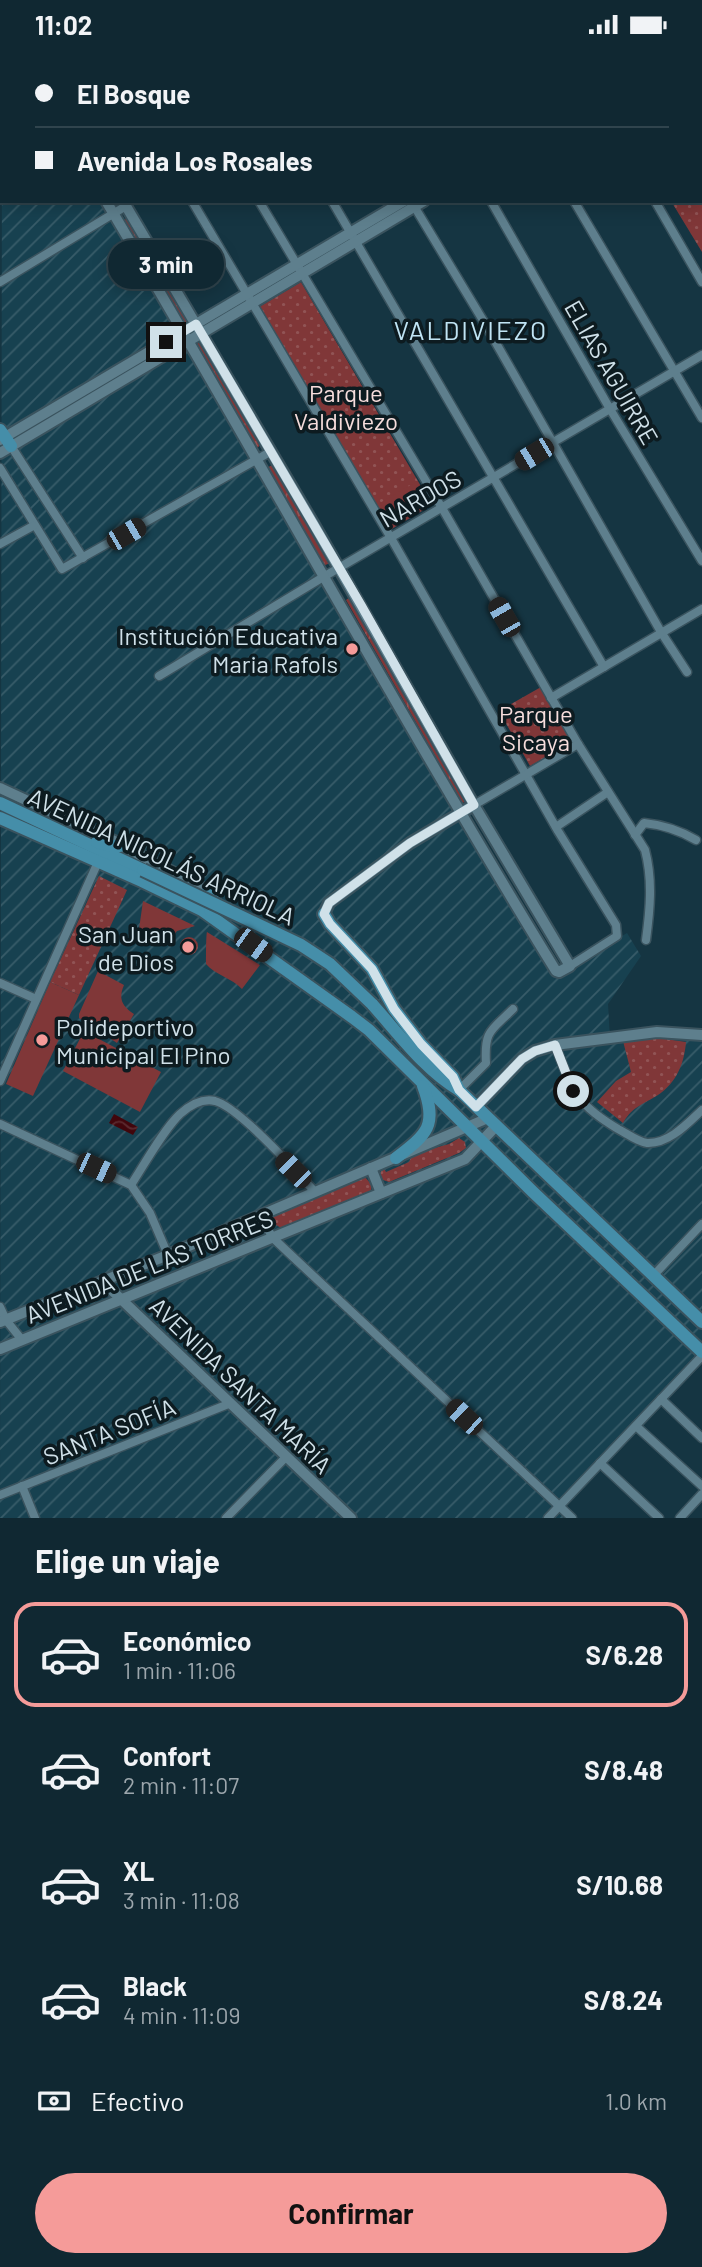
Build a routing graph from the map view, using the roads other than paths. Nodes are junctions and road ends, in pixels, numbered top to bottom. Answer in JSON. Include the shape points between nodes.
{"nodes":[{"id":1,"x":107,"y":203,"type":"edge"},
{"id":2,"x":193,"y":203,"type":"edge"},
{"id":3,"x":260,"y":203,"type":"edge"},
{"id":4,"x":333,"y":203,"type":"edge"},
{"id":5,"x":413,"y":203,"type":"edge"},
{"id":6,"x":492,"y":203,"type":"edge"},
{"id":7,"x":575,"y":203,"type":"edge"},
{"id":8,"x":656,"y":203,"type":"edge"},
{"id":9,"x":125,"y":204,"type":"edge"},
{"id":10,"x":113,"y":214,"type":"junction"},
{"id":11,"x":353,"y":237,"type":"junction"},
{"id":12,"x":299,"y":269,"type":"junction"},
{"id":13,"x":0,"y":282,"type":"edge"},
{"id":14,"x":702,"y":282,"type":"edge"},
{"id":15,"x":249,"y":299,"type":"junction"},
{"id":16,"x":199,"y":328,"type":"junction"},
{"id":17,"x":186,"y":336,"type":"junction"},
{"id":18,"x":702,"y":355,"type":"edge"},
{"id":19,"x":675,"y":371,"type":"junction"},
{"id":20,"x":611,"y":408,"type":"junction"},
{"id":21,"x":702,"y":418,"type":"edge"},
{"id":22,"x":3,"y":441,"type":"edge"},
{"id":23,"x":554,"y":442,"type":"junction"},
{"id":24,"x":270,"y":452,"type":"junction"},
{"id":25,"x":256,"y":460,"type":"junction"},
{"id":26,"x":0,"y":468,"type":"edge"},
{"id":27,"x":493,"y":478,"type":"junction"},
{"id":28,"x":442,"y":508,"type":"junction"},
{"id":29,"x":33,"y":526,"type":"junction"},
{"id":30,"x":391,"y":538,"type":"junction"},
{"id":31,"x":0,"y":544,"type":"edge"},
{"id":32,"x":83,"y":558,"type":"junction"},
{"id":33,"x":702,"y":561,"type":"edge"},
{"id":34,"x":339,"y":568,"type":"junction"},
{"id":35,"x":325,"y":576,"type":"junction"},
{"id":36,"x":702,"y":609,"type":"edge"},
{"id":37,"x":661,"y":632,"type":"junction"},
{"id":38,"x":604,"y":667,"type":"junction"},
{"id":39,"x":687,"y":672,"type":"dead end"},
{"id":40,"x":159,"y":676,"type":"dead end"},
{"id":41,"x":551,"y":698,"type":"junction"},
{"id":42,"x":578,"y":744,"type":"junction"},
{"id":43,"x":527,"y":775,"type":"junction"},
{"id":44,"x":0,"y":788,"type":"edge"},
{"id":45,"x":608,"y":792,"type":"junction"},
{"id":46,"x":0,"y":803,"type":"edge"},
{"id":47,"x":474,"y":805,"type":"junction"},
{"id":48,"x":460,"y":813,"type":"junction"},
{"id":49,"x":0,"y":821,"type":"edge"},
{"id":50,"x":556,"y":827,"type":"junction"},
{"id":51,"x":635,"y":835,"type":"junction"},
{"id":52,"x":696,"y":840,"type":"dead end"},
{"id":53,"x":120,"y":846,"type":"junction"},
{"id":54,"x":99,"y":862,"type":"junction"},
{"id":55,"x":208,"y":891,"type":"joint"},
{"id":56,"x":208,"y":913,"type":"junction"},
{"id":57,"x":324,"y":914,"type":"joint"},
{"id":58,"x":542,"y":919,"type":"junction"},
{"id":59,"x":529,"y":927,"type":"junction"},
{"id":60,"x":646,"y":940,"type":"dead end"},
{"id":61,"x":570,"y":966,"type":"junction"},
{"id":62,"x":0,"y":983,"type":"edge"},
{"id":63,"x":36,"y":999,"type":"junction"},
{"id":64,"x":513,"y":1009,"type":"dead end"},
{"id":65,"x":702,"y":1035,"type":"edge"},
{"id":66,"x":555,"y":1045,"type":"junction"},
{"id":67,"x":0,"y":1081,"type":"edge"},
{"id":68,"x":422,"y":1082,"type":"junction"},
{"id":69,"x":459,"y":1090,"type":"junction"},
{"id":70,"x":476,"y":1107,"type":"junction"},
{"id":71,"x":702,"y":1110,"type":"edge"},
{"id":72,"x":492,"y":1122,"type":"junction"},
{"id":73,"x":0,"y":1124,"type":"edge"},
{"id":74,"x":467,"y":1127,"type":"junction"},
{"id":75,"x":482,"y":1142,"type":"junction"},
{"id":76,"x":396,"y":1158,"type":"junction"},
{"id":77,"x":371,"y":1168,"type":"junction"},
{"id":78,"x":131,"y":1185,"type":"junction"},
{"id":79,"x":314,"y":1192,"type":"junction"},
{"id":80,"x":381,"y":1193,"type":"junction"},
{"id":81,"x":260,"y":1216,"type":"junction"},
{"id":82,"x":702,"y":1224,"type":"edge"},
{"id":83,"x":273,"y":1238,"type":"junction"},
{"id":84,"x":168,"y":1255,"type":"junction"},
{"id":85,"x":653,"y":1276,"type":"junction"},
{"id":86,"x":102,"y":1281,"type":"junction"},
{"id":87,"x":121,"y":1299,"type":"junction"},
{"id":88,"x":0,"y":1307,"type":"edge"},
{"id":89,"x":3,"y":1321,"type":"edge"},
{"id":90,"x":702,"y":1322,"type":"edge"},
{"id":91,"x":22,"y":1340,"type":"junction"},
{"id":92,"x":0,"y":1349,"type":"edge"},
{"id":93,"x":702,"y":1354,"type":"edge"},
{"id":94,"x":661,"y":1399,"type":"junction"},
{"id":95,"x":231,"y":1403,"type":"junction"},
{"id":96,"x":636,"y":1426,"type":"junction"},
{"id":97,"x":702,"y":1439,"type":"edge"},
{"id":98,"x":286,"y":1457,"type":"junction"},
{"id":99,"x":600,"y":1464,"type":"junction"},
{"id":100,"x":22,"y":1486,"type":"junction"},
{"id":101,"x":702,"y":1486,"type":"edge"},
{"id":102,"x":702,"y":1494,"type":"edge"},
{"id":103,"x":0,"y":1495,"type":"edge"},
{"id":104,"x":559,"y":1506,"type":"junction"},
{"id":105,"x":35,"y":1518,"type":"edge"},
{"id":106,"x":226,"y":1518,"type":"edge"},
{"id":107,"x":351,"y":1518,"type":"edge"},
{"id":108,"x":548,"y":1518,"type":"edge"},
{"id":109,"x":572,"y":1518,"type":"edge"},
{"id":110,"x":659,"y":1518,"type":"edge"},
{"id":111,"x":680,"y":1518,"type":"edge"}],
"edges":[{"from":1,"to":10,"type":"street"},
{"from":2,"to":15,"type":"street"},
{"from":3,"to":12,"type":"street"},
{"from":4,"to":11,"type":"street"},
{"from":5,"to":11,"type":"street"},
{"from":5,"to":23,"type":"street"},
{"from":6,"to":20,"type":"street","name":"ELIAS AGUIRRE"},
{"from":7,"to":19,"type":"street"},
{"from":8,"to":14,"type":"street"},
{"from":9,"to":10,"type":"street"},
{"from":9,"to":16,"type":"street"},
{"from":10,"to":13,"type":"street"},
{"from":10,"to":17,"type":"street"},
{"from":11,"to":12,"type":"street"},
{"from":11,"to":27,"type":"street"},
{"from":12,"to":15,"type":"street"},
{"from":12,"to":28,"type":"street"},
{"from":15,"to":16,"type":"street"},
{"from":15,"to":30,"type":"street"},
{"from":16,"to":17,"type":"street"},
{"from":16,"to":24,"type":"street"},
{"from":17,"to":22,"type":"street"},
{"from":17,"to":25,"type":"street"},
{"from":18,"to":19,"type":"street","name":"NARDOS"},
{"from":19,"to":20,"type":"street","name":"NARDOS"},
{"from":19,"to":21,"type":"street"},
{"from":20,"to":23,"type":"street","name":"NARDOS"},
{"from":20,"to":33,"type":"street","name":"ELIAS AGUIRRE"},
{"from":22,"to":32,"type":"street"},
{"from":23,"to":27,"type":"street","name":"NARDOS"},
{"from":23,"to":37,"type":"street"},
{"from":24,"to":25,"type":"street"},
{"from":24,"to":34,"type":"street"},
{"from":25,"to":32,"type":"street"},
{"from":25,"to":35,"type":"street"},
{"from":26,"to":29,"type":"street"},
{"from":27,"to":28,"type":"street","name":"NARDOS"},
{"from":27,"to":38,"type":"street"},
{"from":28,"to":30,"type":"street","name":"NARDOS"},
{"from":28,"to":41,"type":"street"},
{"from":29,"to":31,"type":"street"},
{"from":29,"to":32,"type":"street","via":[[62,569]]},
{"from":30,"to":34,"type":"street","name":"NARDOS"},
{"from":30,"to":43,"type":"street"},
{"from":34,"to":35,"type":"street","name":"NARDOS"},
{"from":34,"to":47,"type":"street"},
{"from":35,"to":40,"type":"street","name":"NARDOS"},
{"from":35,"to":48,"type":"street"},
{"from":36,"to":37,"type":"street"},
{"from":37,"to":38,"type":"street"},
{"from":37,"to":39,"type":"street"},
{"from":38,"to":41,"type":"street"},
{"from":41,"to":42,"type":"street"},
{"from":42,"to":43,"type":"street"},
{"from":42,"to":45,"type":"street"},
{"from":43,"to":47,"type":"street"},
{"from":43,"to":50,"type":"street"},
{"from":44,"to":53,"type":"street"},
{"from":45,"to":50,"type":"street"},
{"from":45,"to":51,"type":"street"},
{"from":46,"to":53,"type":"main road","via":[[22,807],[103,845]]},
{"from":46,"to":69,"type":"main road","name":"AVENIDA NICOLÁS ARRIOLA","bridge":true,"via":[[301,945],[331,964],[416,1053]]},
{"from":47,"to":48,"type":"street"},
{"from":47,"to":58,"type":"street"},
{"from":48,"to":57,"type":"street","via":[[410,843],[329,903]]},
{"from":48,"to":59,"type":"street"},
{"from":49,"to":54,"type":"main road","name":"AVENIDA NICOLÁS ARRIOLA"},
{"from":50,"to":61,"type":"street","via":[[616,925],[617,936]]},
{"from":51,"to":52,"type":"street","via":[[644,823],[663,825]]},
{"from":51,"to":60,"type":"street","via":[[650,867]]},
{"from":53,"to":55,"type":"street"},
{"from":54,"to":56,"type":"main road","name":"AVENIDA NICOLÁS ARRIOLA"},
{"from":54,"to":63,"type":"street"},
{"from":55,"to":56,"type":"main road","via":[[215,898]]},
{"from":56,"to":68,"type":"main road","name":"AVENIDA NICOLÁS ARRIOLA","via":[[369,1030]]},
{"from":57,"to":69,"type":"main road","via":[[372,969],[394,1009]]},
{"from":58,"to":59,"type":"street"},
{"from":58,"to":61,"type":"street"},
{"from":59,"to":61,"type":"street","via":[[556,971]]},
{"from":62,"to":63,"type":"street"},
{"from":63,"to":67,"type":"street"},
{"from":64,"to":69,"type":"street","via":[[487,1035],[486,1063]]},
{"from":65,"to":66,"type":"street","via":[[657,1032]]},
{"from":66,"to":70,"type":"street","via":[[522,1059]]},
{"from":66,"to":71,"type":"street","via":[[573,1091],[584,1105],[631,1136],[648,1143],[667,1138]]},
{"from":68,"to":74,"type":"main road","name":"AVENIDA NICOLÁS ARRIOLA"},
{"from":68,"to":76,"type":"main road","via":[[431,1120],[420,1139]]},
{"from":69,"to":70,"type":"main road"},
{"from":70,"to":72,"type":"main road"},
{"from":72,"to":74,"type":"street","name":"AVENIDA DE LAS TORRES"},
{"from":72,"to":75,"type":"street","name":"AVENIDA DE LAS TORRES"},
{"from":72,"to":85,"type":"main road"},
{"from":73,"to":78,"type":"street"},
{"from":74,"to":75,"type":"main road","name":"AVENIDA NICOLÁS ARRIOLA"},
{"from":74,"to":76,"type":"street","name":"AVENIDA DE LAS TORRES"},
{"from":75,"to":80,"type":"street","name":"AVENIDA DE LAS TORRES","via":[[465,1159]]},
{"from":75,"to":93,"type":"main road","name":"AVENIDA NICOLÁS ARRIOLA"},
{"from":76,"to":77,"type":"street","name":"AVENIDA DE LAS TORRES"},
{"from":77,"to":79,"type":"street","name":"AVENIDA DE LAS TORRES"},
{"from":77,"to":80,"type":"street"},
{"from":78,"to":79,"type":"street","via":[[177,1116],[193,1105],[214,1101],[232,1110]]},
{"from":78,"to":84,"type":"street","via":[[150,1213]]},
{"from":79,"to":81,"type":"street","name":"AVENIDA DE LAS TORRES"},
{"from":80,"to":83,"type":"street","name":"AVENIDA DE LAS TORRES"},
{"from":81,"to":83,"type":"street"},
{"from":81,"to":84,"type":"street","name":"AVENIDA DE LAS TORRES"},
{"from":82,"to":85,"type":"street"},
{"from":83,"to":87,"type":"street","name":"AVENIDA DE LAS TORRES"},
{"from":83,"to":104,"type":"street"},
{"from":84,"to":86,"type":"street","name":"AVENIDA DE LAS TORRES"},
{"from":85,"to":90,"type":"main road"},
{"from":86,"to":87,"type":"street","name":"AVENIDA SANTA MARÍA"},
{"from":86,"to":89,"type":"street","name":"AVENIDA DE LAS TORRES"},
{"from":87,"to":91,"type":"street","name":"AVENIDA DE LAS TORRES"},
{"from":87,"to":95,"type":"street","name":"AVENIDA SANTA MARÍA"},
{"from":88,"to":89,"type":"street"},
{"from":89,"to":91,"type":"street"},
{"from":91,"to":92,"type":"street","name":"AVENIDA DE LAS TORRES"},
{"from":93,"to":94,"type":"street"},
{"from":94,"to":96,"type":"street"},
{"from":94,"to":97,"type":"street"},
{"from":95,"to":98,"type":"street","name":"AVENIDA SANTA MARÍA"},
{"from":95,"to":100,"type":"street","name":"SANTA SOFÍA"},
{"from":96,"to":99,"type":"street"},
{"from":96,"to":101,"type":"street"},
{"from":98,"to":106,"type":"street"},
{"from":98,"to":107,"type":"street","name":"AVENIDA SANTA MARÍA"},
{"from":99,"to":104,"type":"street"},
{"from":99,"to":110,"type":"street"},
{"from":100,"to":103,"type":"street","name":"SANTA SOFÍA"},
{"from":100,"to":105,"type":"street"},
{"from":102,"to":111,"type":"street"},
{"from":104,"to":108,"type":"street"},
{"from":104,"to":109,"type":"street"}]}
